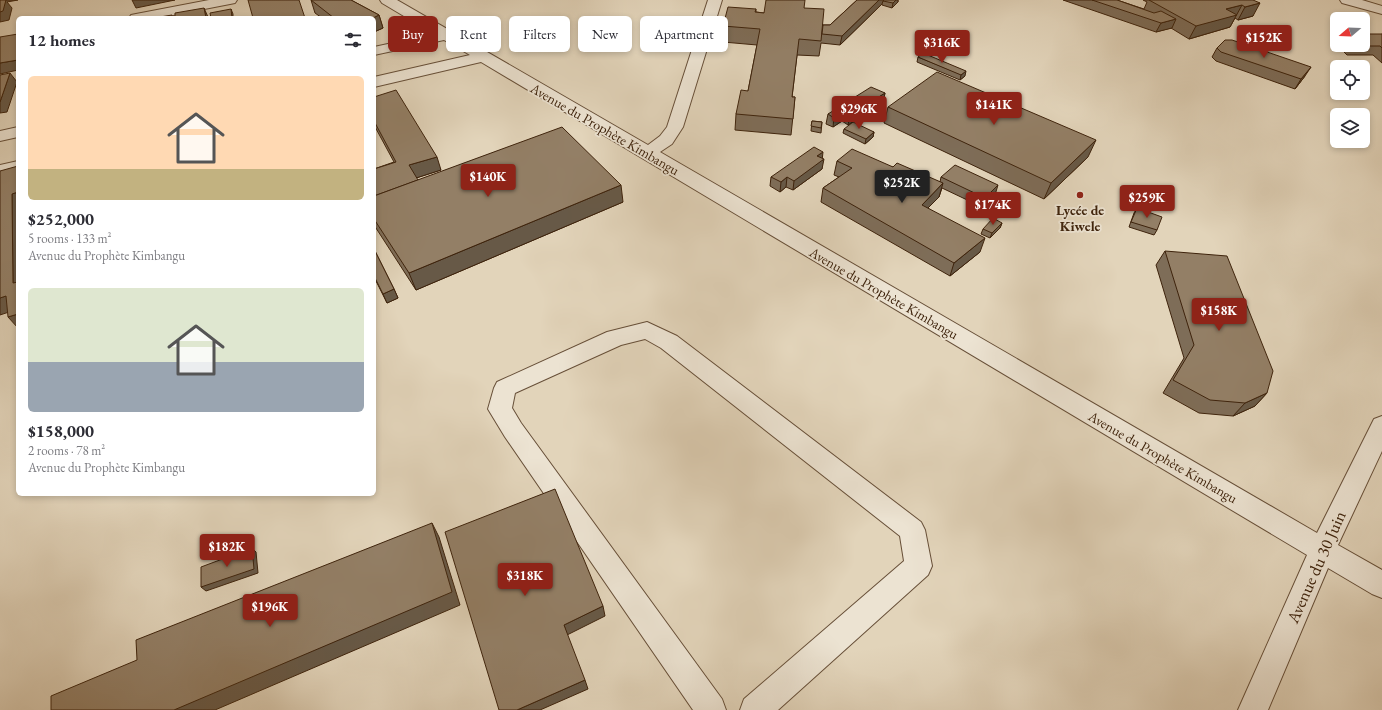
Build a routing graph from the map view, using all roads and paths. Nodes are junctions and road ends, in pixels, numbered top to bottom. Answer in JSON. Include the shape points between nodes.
{"nodes":[{"id":1,"x":230,"y":0,"type":"edge"},
{"id":2,"x":387,"y":0,"type":"edge"},
{"id":3,"x":715,"y":0,"type":"edge"},
{"id":4,"x":1348,"y":0,"type":"edge"},
{"id":5,"x":1382,"y":10,"type":"edge"},
{"id":6,"x":146,"y":16,"type":"edge"},
{"id":7,"x":446,"y":34,"type":"edge"},
{"id":8,"x":446,"y":35,"type":"edge"},
{"id":9,"x":376,"y":51,"type":"edge"},
{"id":10,"x":475,"y":52,"type":"edge"},
{"id":11,"x":481,"y":56,"type":"junction"},
{"id":12,"x":376,"y":82,"type":"edge"},
{"id":13,"x":16,"y":132,"type":"edge"},
{"id":14,"x":0,"y":136,"type":"edge"},
{"id":15,"x":648,"y":153,"type":"junction"},
{"id":16,"x":16,"y":166,"type":"edge"},
{"id":17,"x":0,"y":170,"type":"edge"},
{"id":18,"x":1382,"y":426,"type":"edge"},
{"id":19,"x":1322,"y":551,"type":"junction"},
{"id":20,"x":1382,"y":585,"type":"edge"},
{"id":21,"x":711,"y":710,"type":"edge"},
{"id":22,"x":755,"y":710,"type":"edge"},
{"id":23,"x":1253,"y":710,"type":"edge"}],
"edges":[{"from":1,"to":6,"type":"street"},
{"from":2,"to":7,"type":"street","name":"Avenue du Prophète Kimbangu"},
{"from":3,"to":15,"type":"street","via":[[676,127],[666,140]]},
{"from":4,"to":5,"type":"street"},
{"from":8,"to":9,"type":"street"},
{"from":10,"to":11,"type":"street","name":"Avenue du Prophète Kimbangu"},
{"from":11,"to":12,"type":"street"},
{"from":11,"to":15,"type":"street","name":"Avenue du Prophète Kimbangu"},
{"from":13,"to":14,"type":"street"},
{"from":15,"to":19,"type":"street","name":"Avenue du Prophète Kimbangu"},
{"from":16,"to":17,"type":"street"},
{"from":18,"to":19,"type":"street","name":"Avenue du 30 Juin"},
{"from":19,"to":20,"type":"street","name":"Avenue du Prophète Kimbangu"},
{"from":19,"to":23,"type":"street","name":"Avenue du 30 Juin"},
{"from":21,"to":22,"type":"street","via":[[500,408],[505,388],[615,338],[647,330],[669,342],[912,530],[918,566]]}]}
